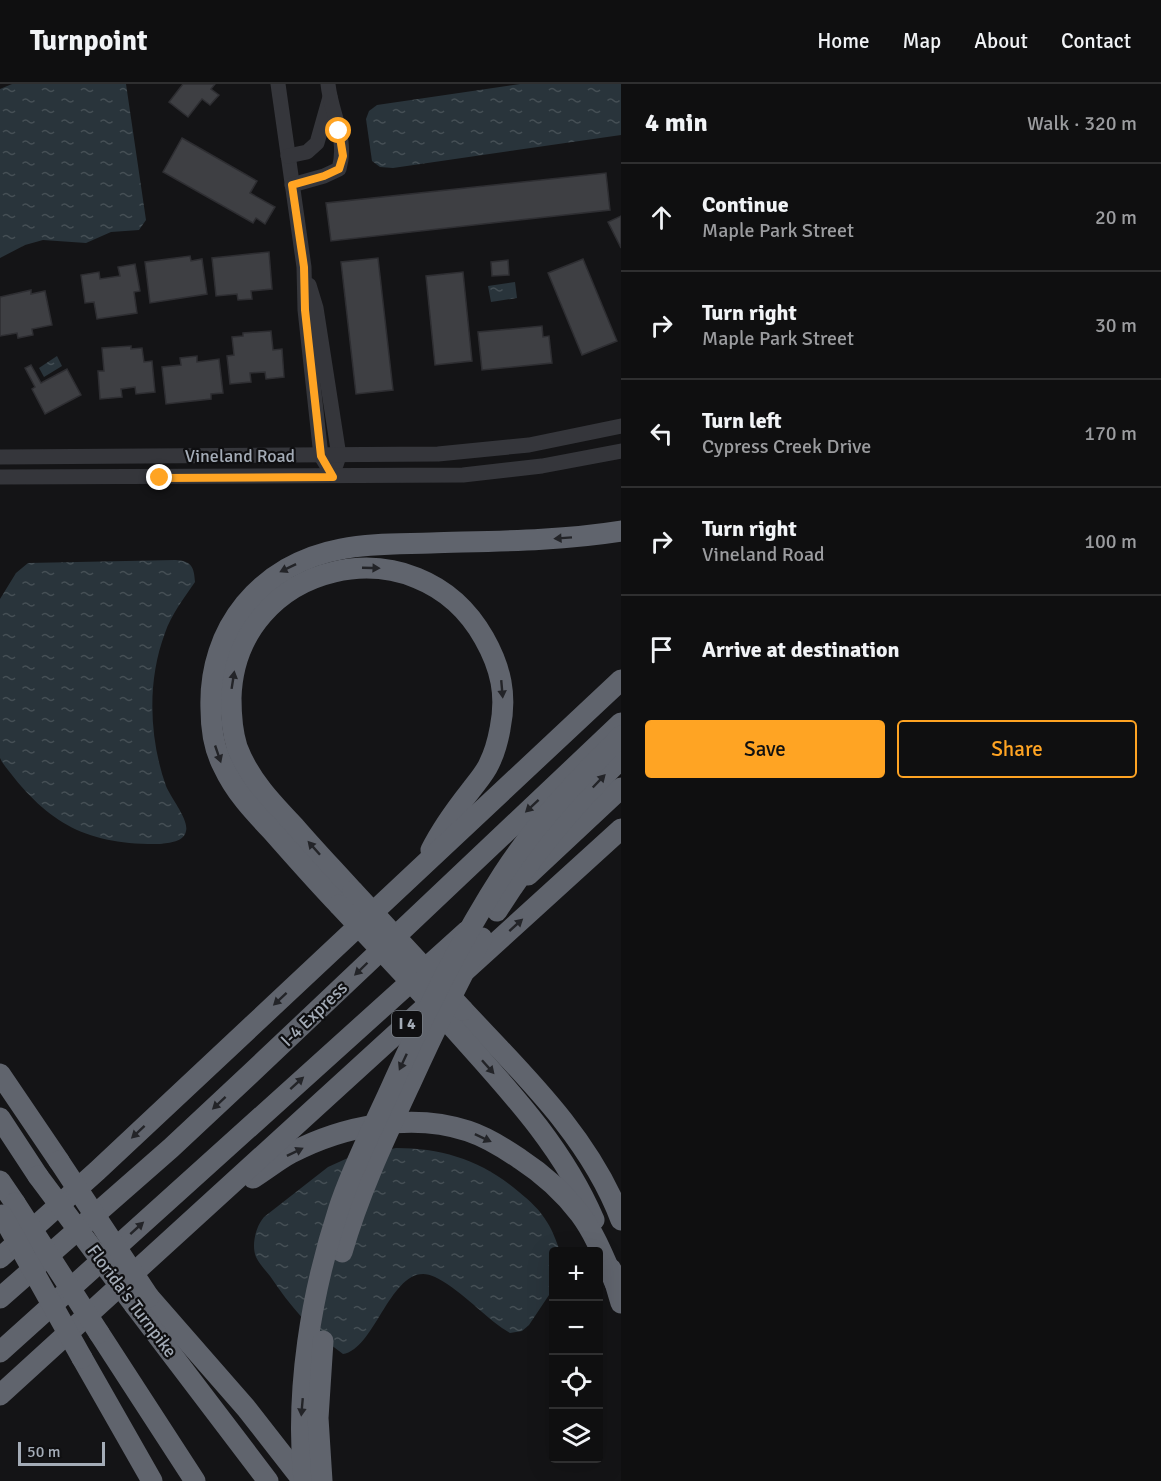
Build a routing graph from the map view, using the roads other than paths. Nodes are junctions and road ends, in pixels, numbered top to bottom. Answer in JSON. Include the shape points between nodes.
{"nodes":[{"id":1,"x":278,"y":84,"type":"edge"},
{"id":2,"x":329,"y":91,"type":"edge"},
{"id":3,"x":317,"y":143,"type":"junction"},
{"id":4,"x":341,"y":143,"type":"junction"},
{"id":5,"x":288,"y":156,"type":"junction"},
{"id":6,"x":292,"y":185,"type":"junction"},
{"id":7,"x":304,"y":267,"type":"junction"},
{"id":8,"x":621,"y":426,"type":"edge"},
{"id":9,"x":621,"y":451,"type":"edge"},
{"id":10,"x":91,"y":456,"type":"junction"},
{"id":11,"x":321,"y":456,"type":"junction"},
{"id":12,"x":339,"y":456,"type":"junction"},
{"id":13,"x":4,"y":457,"type":"edge"},
{"id":14,"x":3,"y":477,"type":"edge"},
{"id":15,"x":333,"y":477,"type":"junction"},
{"id":16,"x":91,"y":478,"type":"junction"},
{"id":17,"x":621,"y":531,"type":"edge"},
{"id":18,"x":621,"y":680,"type":"edge"},
{"id":19,"x":621,"y":723,"type":"edge"},
{"id":20,"x":621,"y":736,"type":"edge"},
{"id":21,"x":621,"y":759,"type":"edge"},
{"id":22,"x":621,"y":788,"type":"edge"},
{"id":23,"x":621,"y":829,"type":"edge"},
{"id":24,"x":422,"y":866,"type":"junction"},
{"id":25,"x":346,"y":898,"type":"junction"},
{"id":26,"x":456,"y":1016,"type":"junction"},
{"id":27,"x":0,"y":1074,"type":"edge"},
{"id":28,"x":0,"y":1118,"type":"edge"},
{"id":29,"x":0,"y":1181,"type":"edge"},
{"id":30,"x":6,"y":1209,"type":"edge"},
{"id":31,"x":193,"y":1219,"type":"junction"},
{"id":32,"x":621,"y":1220,"type":"edge"},
{"id":33,"x":0,"y":1257,"type":"edge"},
{"id":34,"x":618,"y":1293,"type":"edge"},
{"id":35,"x":0,"y":1298,"type":"edge"},
{"id":36,"x":142,"y":1302,"type":"junction"},
{"id":37,"x":0,"y":1352,"type":"edge"},
{"id":38,"x":0,"y":1395,"type":"edge"},
{"id":39,"x":152,"y":1481,"type":"edge"},
{"id":40,"x":195,"y":1481,"type":"edge"},
{"id":41,"x":268,"y":1481,"type":"edge"},
{"id":42,"x":304,"y":1481,"type":"edge"},
{"id":43,"x":322,"y":1481,"type":"edge"}],
"edges":[{"from":1,"to":5,"type":"street"},
{"from":2,"to":3,"type":"street"},
{"from":2,"to":4,"type":"street"},
{"from":3,"to":4,"type":"street"},
{"from":3,"to":5,"type":"street","via":[[307,152]]},
{"from":4,"to":6,"type":"street","via":[[339,169]]},
{"from":5,"to":6,"type":"street"},
{"from":6,"to":7,"type":"street"},
{"from":7,"to":11,"type":"street"},
{"from":7,"to":12,"type":"street","via":[[316,308]]},
{"from":8,"to":12,"type":"street","name":"Vineland Road","via":[[486,450]]},
{"from":9,"to":15,"type":"street","name":"Vineland Road","via":[[492,473]]},
{"from":10,"to":11,"type":"street","name":"Vineland Road"},
{"from":10,"to":13,"type":"street","name":"Vineland Road"},
{"from":10,"to":16,"type":"street"},
{"from":11,"to":12,"type":"street","name":"Vineland Road"},
{"from":11,"to":15,"type":"street"},
{"from":12,"to":15,"type":"street"},
{"from":13,"to":14,"type":"street"},
{"from":14,"to":16,"type":"street","name":"Vineland Road"},
{"from":15,"to":16,"type":"street","name":"Vineland Road"},
{"from":17,"to":25,"type":"highway","one_way":true,"via":[[588,537],[340,549],[308,558],[279,573],[250,597],[235,616],[215,661],[211,684],[211,724],[222,765],[241,797]]},
{"from":18,"to":24,"type":"highway"},
{"from":19,"to":35,"type":"highway","name":"I-4 Express","one_way":true,"via":[[171,1148]]},
{"from":20,"to":42,"type":"highway","one_way":true,"bridge":true,"via":[[564,795],[504,873],[426,1015],[355,1169],[339,1207],[312,1318],[301,1418]]},
{"from":43,"to":21,"type":"highway","one_way":true,"bridge":true,"via":[[320,1369],[326,1321],[353,1212],[435,1031],[493,918],[547,840]]},
{"from":37,"to":22,"type":"highway","one_way":true},
{"from":31,"to":23,"type":"highway","number":"I 4","one_way":true},
{"from":25,"to":24,"type":"highway","one_way":true,"via":[[258,787],[245,765],[232,727],[232,681],[243,646],[261,616],[287,591],[316,576],[351,568],[387,569],[418,577],[450,595],[476,624],[494,657],[503,688],[500,730],[489,765],[441,830]]},
{"from":24,"to":33,"type":"highway","one_way":true},
{"from":25,"to":26,"type":"highway","bridge":true},
{"from":26,"to":32,"type":"highway","via":[[544,1097],[604,1183]]},
{"from":26,"to":34,"type":"highway","one_way":true,"via":[[559,1153],[584,1196]]},
{"from":27,"to":36,"type":"highway","bridge":true,"via":[[59,1161]]},
{"from":28,"to":36,"type":"highway","name":"Florida's Turnpike","bridge":true,"via":[[38,1176]]},
{"from":29,"to":30,"type":"highway"},
{"from":30,"to":39,"type":"highway","bridge":true,"via":[[82,1358]]},
{"from":30,"to":40,"type":"highway","bridge":true,"via":[[99,1333]]},
{"from":31,"to":34,"type":"highway","one_way":true,"via":[[291,1153],[344,1131],[428,1123],[467,1131],[501,1147],[553,1184],[580,1214]]},
{"from":31,"to":38,"type":"highway","number":"I 4"},
{"from":36,"to":41,"type":"highway","name":"Florida's Turnpike"},
{"from":36,"to":42,"type":"highway","via":[[246,1407]]}]}
